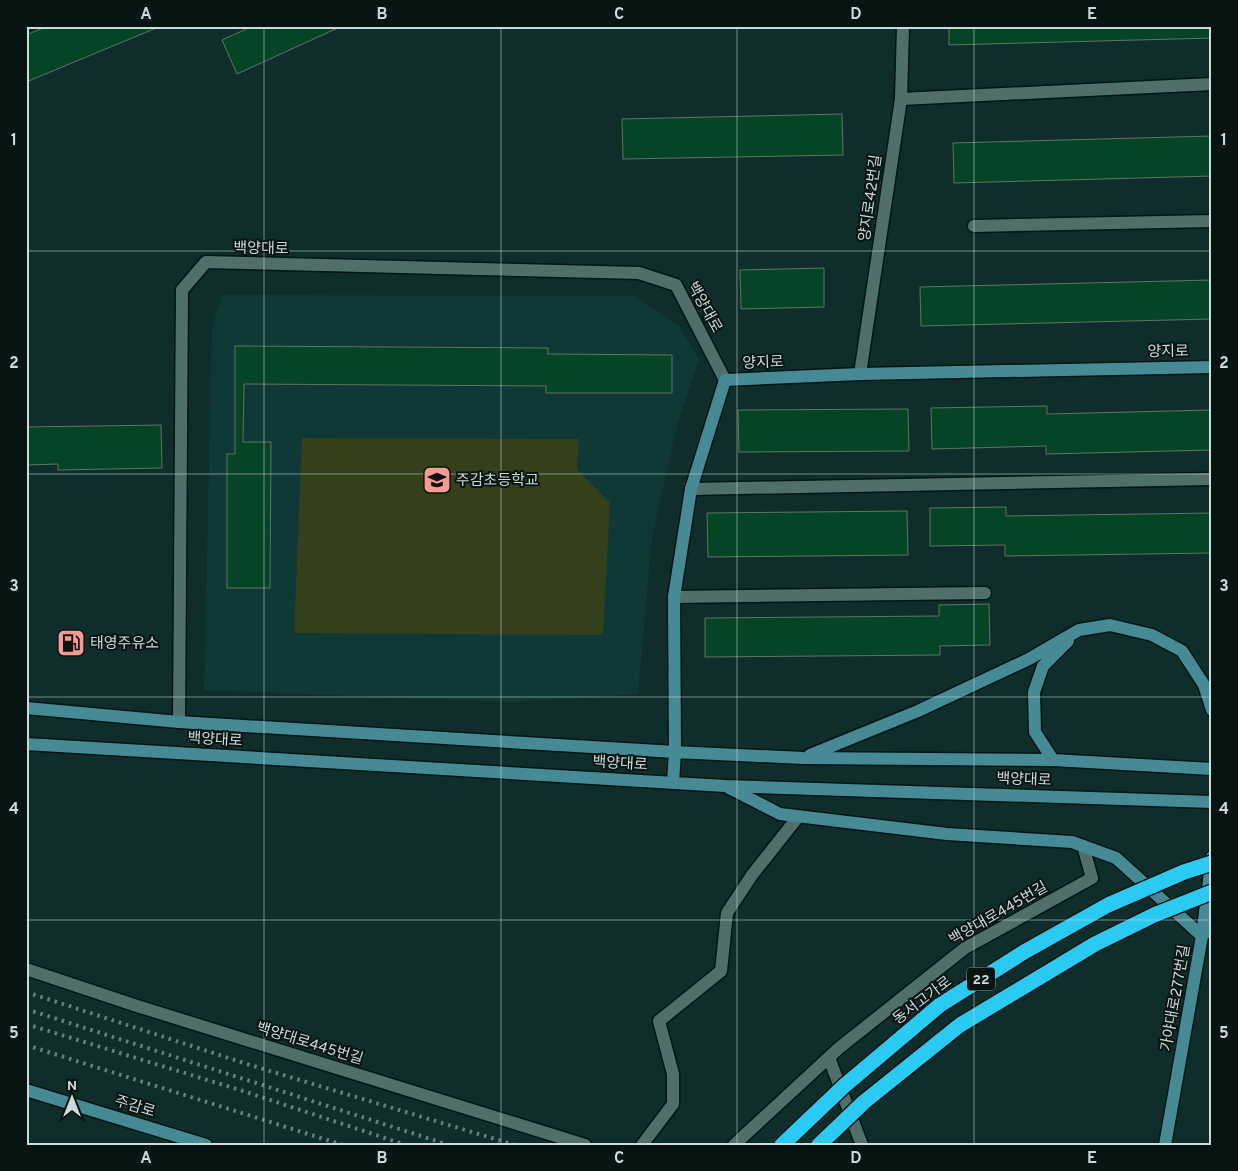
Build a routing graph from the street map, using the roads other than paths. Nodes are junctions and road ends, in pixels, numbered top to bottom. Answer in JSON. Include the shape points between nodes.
{"nodes":[{"id":1,"x":903,"y":26,"type":"edge"},
{"id":2,"x":1212,"y":84,"type":"edge"},
{"id":3,"x":901,"y":99,"type":"junction"},
{"id":4,"x":1212,"y":221,"type":"edge"},
{"id":5,"x":974,"y":226,"type":"dead end"},
{"id":6,"x":1212,"y":367,"type":"edge"},
{"id":7,"x":860,"y":374,"type":"junction"},
{"id":8,"x":725,"y":380,"type":"junction"},
{"id":9,"x":1212,"y":479,"type":"edge"},
{"id":10,"x":691,"y":489,"type":"junction"},
{"id":11,"x":985,"y":593,"type":"dead end"},
{"id":12,"x":674,"y":598,"type":"junction"},
{"id":13,"x":1079,"y":630,"type":"junction"},
{"id":14,"x":26,"y":708,"type":"edge"},
{"id":15,"x":1212,"y":710,"type":"edge"},
{"id":16,"x":179,"y":722,"type":"junction"},
{"id":17,"x":26,"y":744,"type":"edge"},
{"id":18,"x":675,"y":752,"type":"junction"},
{"id":19,"x":803,"y":758,"type":"junction"},
{"id":20,"x":1053,"y":760,"type":"junction"},
{"id":21,"x":1212,"y":769,"type":"edge"},
{"id":22,"x":674,"y":783,"type":"junction"},
{"id":23,"x":725,"y":786,"type":"junction"},
{"id":24,"x":1212,"y":802,"type":"edge"},
{"id":25,"x":798,"y":817,"type":"junction"},
{"id":26,"x":1083,"y":846,"type":"junction"},
{"id":27,"x":1212,"y":856,"type":"edge"},
{"id":28,"x":1212,"y":863,"type":"edge"},
{"id":29,"x":1212,"y":892,"type":"edge"},
{"id":30,"x":1212,"y":926,"type":"edge"},
{"id":31,"x":1202,"y":936,"type":"junction"},
{"id":32,"x":26,"y":970,"type":"edge"},
{"id":33,"x":829,"y":1058,"type":"junction"},
{"id":34,"x":26,"y":1090,"type":"edge"},
{"id":35,"x":206,"y":1145,"type":"edge"},
{"id":36,"x":585,"y":1145,"type":"edge"},
{"id":37,"x":642,"y":1145,"type":"edge"},
{"id":38,"x":734,"y":1145,"type":"edge"},
{"id":39,"x":782,"y":1145,"type":"edge"},
{"id":40,"x":819,"y":1145,"type":"edge"},
{"id":41,"x":862,"y":1145,"type":"edge"},
{"id":42,"x":1165,"y":1145,"type":"edge"}],
"edges":[{"from":1,"to":3,"type":"street","name":"양지로42번길"},
{"from":2,"to":3,"type":"street"},
{"from":3,"to":7,"type":"street","name":"양지로42번길"},
{"from":4,"to":5,"type":"street"},
{"from":6,"to":7,"type":"street","name":"양지로"},
{"from":7,"to":8,"type":"street","name":"양지로"},
{"from":8,"to":10,"type":"street","name":"양지로"},
{"from":8,"to":16,"type":"street","name":"백양대로","via":[[676,285],[640,273],[206,262],[182,290]]},
{"from":9,"to":10,"type":"street"},
{"from":10,"to":12,"type":"street","name":"양지로"},
{"from":11,"to":12,"type":"street"},
{"from":12,"to":18,"type":"street","name":"양지로"},
{"from":13,"to":15,"type":"street","via":[[1110,625],[1152,634],[1182,651],[1204,685]]},
{"from":13,"to":19,"type":"street","via":[[1029,659],[941,701]]},
{"from":13,"to":20,"type":"street","via":[[1043,666],[1034,692],[1036,732]]},
{"from":14,"to":16,"type":"street","name":"백양대로"},
{"from":16,"to":18,"type":"street","name":"백양대로"},
{"from":17,"to":22,"type":"street","name":"백양대로"},
{"from":18,"to":19,"type":"street","name":"백양대로"},
{"from":18,"to":22,"type":"street","name":"양지로"},
{"from":19,"to":20,"type":"street","name":"백양대로"},
{"from":20,"to":21,"type":"street","name":"백양대로"},
{"from":22,"to":23,"type":"street","name":"백양대로"},
{"from":23,"to":24,"type":"street","name":"백양대로"},
{"from":23,"to":25,"type":"street","via":[[780,814]]},
{"from":25,"to":26,"type":"street","via":[[947,834],[1072,842]]},
{"from":25,"to":37,"type":"street","via":[[727,913],[721,971],[659,1021],[674,1074],[674,1104]]},
{"from":26,"to":31,"type":"street","via":[[1116,858]]},
{"from":26,"to":33,"type":"street","name":"백양대로445번길","via":[[1092,878],[966,948]]},
{"from":27,"to":31,"type":"street","name":"가야대로277번길"},
{"from":28,"to":39,"type":"highway","name":"동서고가로","number":"22","bridge":true,"via":[[1108,905],[1024,952],[940,1006],[844,1086]]},
{"from":29,"to":40,"type":"highway","number":"22","bridge":true,"via":[[1095,944],[960,1025],[864,1102]]},
{"from":30,"to":31,"type":"street"},
{"from":31,"to":42,"type":"street","name":"가야대로277번길"},
{"from":32,"to":36,"type":"street","name":"백양대로445번길"},
{"from":33,"to":38,"type":"street","name":"백양대로445번길"},
{"from":33,"to":41,"type":"street"},
{"from":34,"to":35,"type":"street","name":"주감로"}]}
